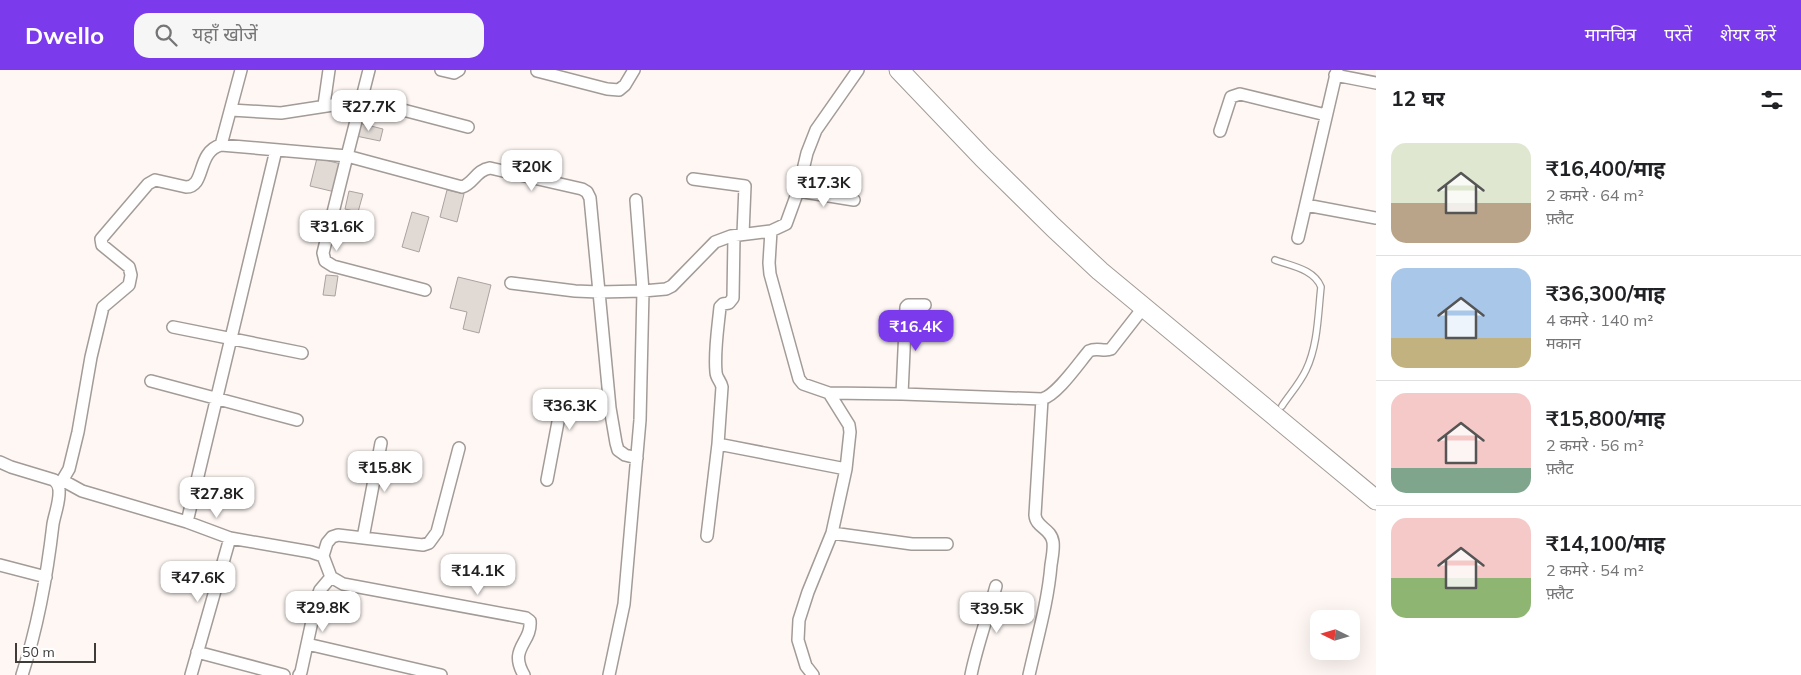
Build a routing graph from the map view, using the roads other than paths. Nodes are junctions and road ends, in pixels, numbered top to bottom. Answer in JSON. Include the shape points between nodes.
{"nodes":[{"id":1,"x":242,"y":70,"type":"edge"},
{"id":2,"x":329,"y":70,"type":"edge"},
{"id":3,"x":369,"y":70,"type":"edge"},
{"id":4,"x":441,"y":70,"type":"edge"},
{"id":5,"x":459,"y":70,"type":"edge"},
{"id":6,"x":634,"y":70,"type":"edge"},
{"id":7,"x":858,"y":70,"type":"edge"},
{"id":8,"x":899,"y":70,"type":"edge"},
{"id":9,"x":916,"y":70,"type":"edge"},
{"id":10,"x":537,"y":71,"type":"edge"},
{"id":11,"x":1336,"y":73,"type":"edge"},
{"id":12,"x":1376,"y":83,"type":"edge"},
{"id":13,"x":360,"y":104,"type":"junction"},
{"id":14,"x":324,"y":105,"type":"junction"},
{"id":15,"x":231,"y":110,"type":"junction"},
{"id":16,"x":1326,"y":115,"type":"junction"},
{"id":17,"x":468,"y":127,"type":"dead end"},
{"id":18,"x":1220,"y":131,"type":"dead end"},
{"id":19,"x":221,"y":145,"type":"junction"},
{"id":20,"x":276,"y":150,"type":"junction"},
{"id":21,"x":347,"y":156,"type":"junction"},
{"id":22,"x":693,"y":179,"type":"dead end"},
{"id":23,"x":798,"y":191,"type":"junction"},
{"id":24,"x":636,"y":200,"type":"dead end"},
{"id":25,"x":854,"y":200,"type":"dead end"},
{"id":26,"x":1306,"y":205,"type":"junction"},
{"id":27,"x":1376,"y":218,"type":"edge"},
{"id":28,"x":771,"y":231,"type":"junction"},
{"id":29,"x":739,"y":235,"type":"junction"},
{"id":30,"x":1298,"y":238,"type":"dead end"},
{"id":31,"x":1275,"y":260,"type":"dead end"},
{"id":32,"x":511,"y":283,"type":"dead end"},
{"id":33,"x":425,"y":290,"type":"dead end"},
{"id":34,"x":643,"y":291,"type":"junction"},
{"id":35,"x":599,"y":292,"type":"junction"},
{"id":36,"x":925,"y":305,"type":"dead end"},
{"id":37,"x":1143,"y":308,"type":"junction"},
{"id":38,"x":172,"y":327,"type":"dead end"},
{"id":39,"x":231,"y":339,"type":"junction"},
{"id":40,"x":302,"y":353,"type":"dead end"},
{"id":41,"x":151,"y":381,"type":"dead end"},
{"id":42,"x":829,"y":393,"type":"junction"},
{"id":43,"x":902,"y":394,"type":"junction"},
{"id":44,"x":1042,"y":399,"type":"junction"},
{"id":45,"x":216,"y":400,"type":"junction"},
{"id":46,"x":1282,"y":406,"type":"junction"},
{"id":47,"x":610,"y":408,"type":"junction"},
{"id":48,"x":297,"y":420,"type":"dead end"},
{"id":49,"x":381,"y":443,"type":"dead end"},
{"id":50,"x":718,"y":444,"type":"junction"},
{"id":51,"x":459,"y":448,"type":"dead end"},
{"id":52,"x":637,"y":458,"type":"junction"},
{"id":53,"x":0,"y":462,"type":"edge"},
{"id":54,"x":846,"y":469,"type":"junction"},
{"id":55,"x":547,"y":480,"type":"dead end"},
{"id":56,"x":61,"y":483,"type":"junction"},
{"id":57,"x":1376,"y":484,"type":"edge"},
{"id":58,"x":1376,"y":500,"type":"edge"},
{"id":59,"x":187,"y":522,"type":"junction"},
{"id":60,"x":832,"y":533,"type":"junction"},
{"id":61,"x":707,"y":536,"type":"dead end"},
{"id":62,"x":230,"y":538,"type":"junction"},
{"id":63,"x":363,"y":538,"type":"junction"},
{"id":64,"x":948,"y":544,"type":"dead end"},
{"id":65,"x":323,"y":556,"type":"junction"},
{"id":66,"x":0,"y":565,"type":"edge"},
{"id":67,"x":331,"y":577,"type":"junction"},
{"id":68,"x":46,"y":578,"type":"junction"},
{"id":69,"x":996,"y":586,"type":"dead end"},
{"id":70,"x":307,"y":644,"type":"junction"},
{"id":71,"x":197,"y":652,"type":"junction"},
{"id":72,"x":22,"y":675,"type":"edge"},
{"id":73,"x":191,"y":675,"type":"edge"},
{"id":74,"x":284,"y":675,"type":"edge"},
{"id":75,"x":299,"y":675,"type":"edge"},
{"id":76,"x":441,"y":675,"type":"edge"},
{"id":77,"x":524,"y":675,"type":"edge"},
{"id":78,"x":609,"y":675,"type":"edge"},
{"id":79,"x":813,"y":675,"type":"edge"},
{"id":80,"x":971,"y":675,"type":"edge"},
{"id":81,"x":1029,"y":675,"type":"edge"}],
"edges":[{"from":1,"to":15,"type":"street"},
{"from":2,"to":14,"type":"street"},
{"from":3,"to":13,"type":"street"},
{"from":4,"to":5,"type":"street","via":[[454,73]]},
{"from":6,"to":10,"type":"street","via":[[619,90]]},
{"from":7,"to":23,"type":"street","via":[[816,130]]},
{"from":8,"to":37,"type":"highway","via":[[1053,227]]},
{"from":9,"to":46,"type":"highway","via":[[988,147],[1090,246]]},
{"from":11,"to":12,"type":"street"},
{"from":11,"to":16,"type":"street"},
{"from":13,"to":14,"type":"street"},
{"from":13,"to":17,"type":"street"},
{"from":13,"to":21,"type":"street"},
{"from":14,"to":15,"type":"street","via":[[281,113]]},
{"from":15,"to":19,"type":"street"},
{"from":16,"to":18,"type":"street","via":[[1240,94],[1231,97]]},
{"from":16,"to":26,"type":"street"},
{"from":19,"to":20,"type":"street"},
{"from":19,"to":56,"type":"street","via":[[208,152],[191,187],[155,180],[148,184],[101,240],[102,245],[129,267],[131,275],[129,284],[102,306],[78,432],[69,469]]},
{"from":20,"to":21,"type":"street"},
{"from":20,"to":39,"type":"street"},
{"from":21,"to":33,"type":"street","via":[[323,254],[325,260],[333,266]]},
{"from":21,"to":35,"type":"street","via":[[462,187],[469,185],[483,169],[490,168],[582,189],[590,198]]},
{"from":22,"to":29,"type":"street","via":[[745,186]]},
{"from":23,"to":25,"type":"street"},
{"from":23,"to":28,"type":"street","via":[[786,224]]},
{"from":24,"to":34,"type":"street"},
{"from":26,"to":27,"type":"street"},
{"from":26,"to":30,"type":"street"},
{"from":28,"to":29,"type":"street"},
{"from":28,"to":42,"type":"street","via":[[770,274],[799,379],[803,384]]},
{"from":29,"to":34,"type":"street","via":[[715,242],[672,286]]},
{"from":29,"to":50,"type":"street","via":[[733,298],[720,307],[716,354],[716,376],[722,383]]},
{"from":31,"to":46,"type":"lane","via":[[1310,273],[1318,278],[1321,287],[1310,360]]},
{"from":32,"to":35,"type":"street"},
{"from":34,"to":35,"type":"street"},
{"from":34,"to":52,"type":"street"},
{"from":35,"to":47,"type":"street"},
{"from":36,"to":43,"type":"street","via":[[906,307]]},
{"from":37,"to":44,"type":"street","via":[[1111,349],[1089,351],[1054,392]]},
{"from":37,"to":58,"type":"highway"},
{"from":38,"to":39,"type":"street"},
{"from":39,"to":40,"type":"street"},
{"from":39,"to":45,"type":"street"},
{"from":41,"to":45,"type":"street"},
{"from":42,"to":43,"type":"street"},
{"from":42,"to":54,"type":"street","via":[[849,425]]},
{"from":43,"to":44,"type":"street"},
{"from":44,"to":81,"type":"street","via":[[1035,515],[1038,524],[1048,530],[1053,543],[1049,589]]},
{"from":45,"to":48,"type":"street"},
{"from":45,"to":59,"type":"street"},
{"from":46,"to":57,"type":"highway"},
{"from":47,"to":52,"type":"street","via":[[618,450]]},
{"from":47,"to":55,"type":"street","via":[[565,400],[561,406]]},
{"from":49,"to":63,"type":"street"},
{"from":50,"to":54,"type":"street"},
{"from":50,"to":61,"type":"street"},
{"from":51,"to":63,"type":"street","via":[[437,532],[429,543]]},
{"from":52,"to":78,"type":"street","via":[[624,604]]},
{"from":53,"to":56,"type":"street"},
{"from":54,"to":60,"type":"street"},
{"from":56,"to":59,"type":"street"},
{"from":56,"to":68,"type":"street"},
{"from":59,"to":62,"type":"street"},
{"from":60,"to":64,"type":"street","via":[[912,544]]},
{"from":60,"to":79,"type":"street","via":[[799,620],[798,640],[806,666]]},
{"from":62,"to":65,"type":"street"},
{"from":62,"to":71,"type":"street"},
{"from":63,"to":65,"type":"street","via":[[332,537]]},
{"from":65,"to":67,"type":"street"},
{"from":66,"to":68,"type":"street"},
{"from":67,"to":70,"type":"street","via":[[317,598]]},
{"from":67,"to":77,"type":"street","via":[[352,586],[526,618],[530,626],[518,661]]},
{"from":68,"to":72,"type":"street","via":[[33,641]]},
{"from":69,"to":80,"type":"street"},
{"from":70,"to":75,"type":"street"},
{"from":70,"to":76,"type":"street"},
{"from":71,"to":73,"type":"street"},
{"from":71,"to":74,"type":"street"}]}
